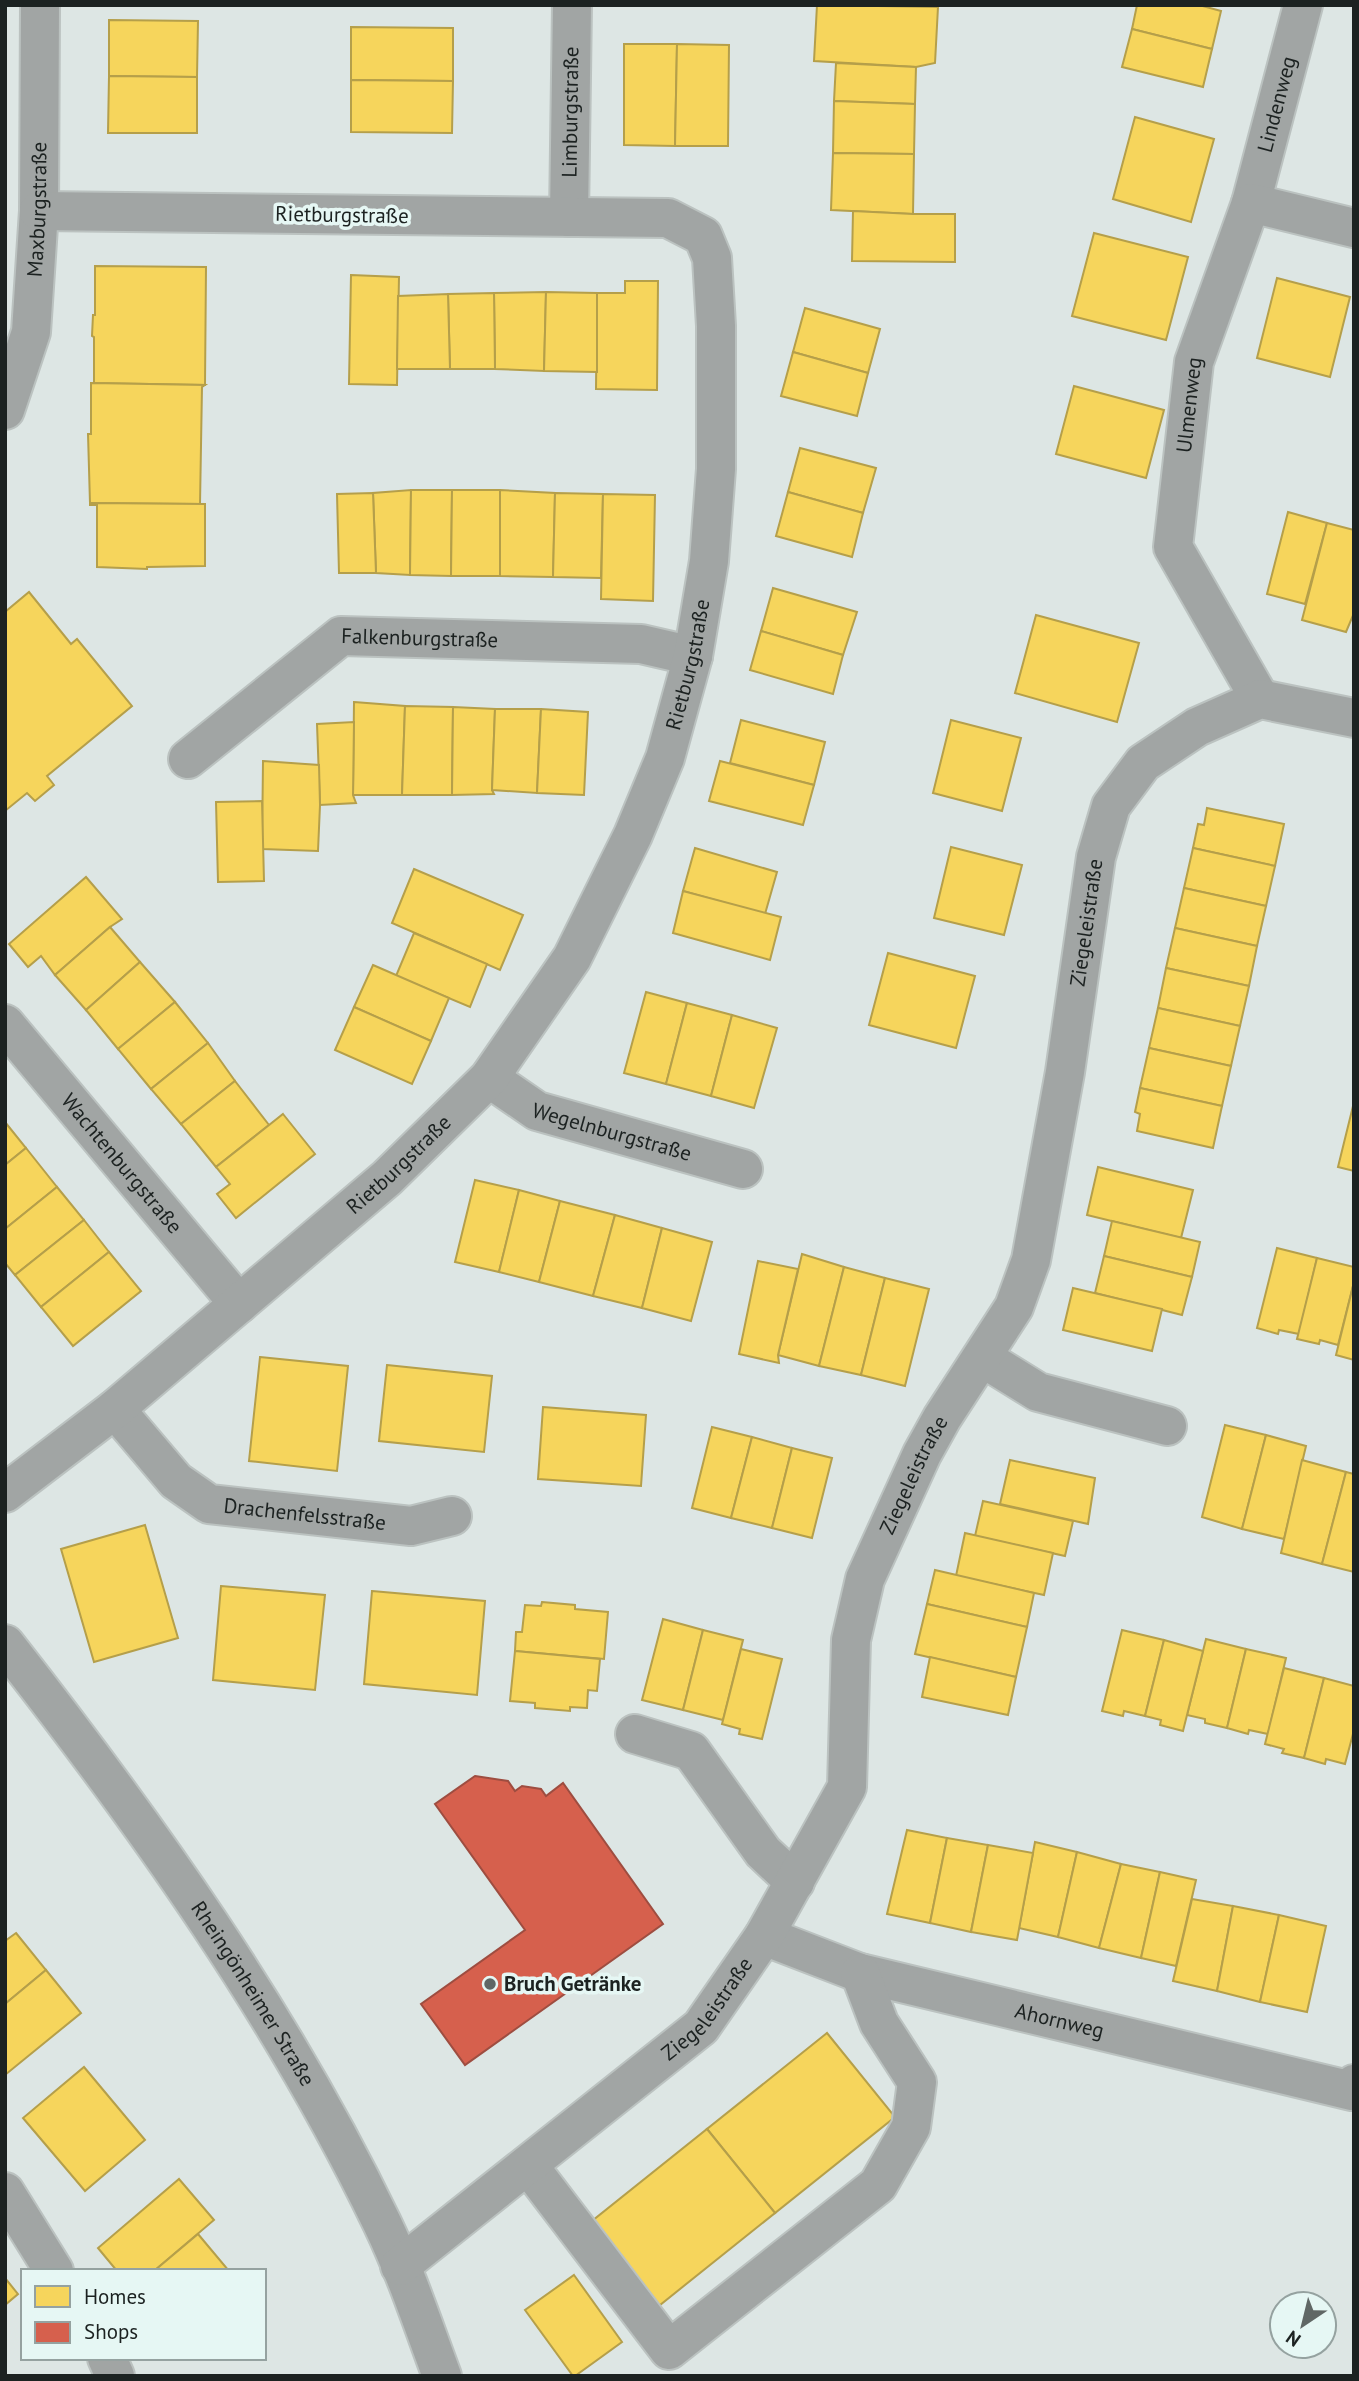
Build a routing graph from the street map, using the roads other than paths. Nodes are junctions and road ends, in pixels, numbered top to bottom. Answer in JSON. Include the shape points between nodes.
{"nodes":[{"id":1,"x":40,"y":5,"type":"edge"},
{"id":2,"x":572,"y":5,"type":"edge"},
{"id":3,"x":1303,"y":5,"type":"edge"},
{"id":4,"x":1251,"y":203,"type":"junction"},
{"id":5,"x":39,"y":211,"type":"junction"},
{"id":6,"x":569,"y":217,"type":"junction"},
{"id":7,"x":1354,"y":228,"type":"edge"},
{"id":8,"x":5,"y":410,"type":"edge"},
{"id":9,"x":692,"y":656,"type":"junction"},
{"id":10,"x":1260,"y":699,"type":"junction"},
{"id":11,"x":1354,"y":718,"type":"edge"},
{"id":12,"x":188,"y":759,"type":"dead end"},
{"id":13,"x":5,"y":1024,"type":"edge"},
{"id":14,"x":489,"y":1078,"type":"junction"},
{"id":15,"x":743,"y":1169,"type":"dead end"},
{"id":16,"x":239,"y":1304,"type":"junction"},
{"id":17,"x":983,"y":1358,"type":"junction"},
{"id":18,"x":115,"y":1409,"type":"junction"},
{"id":19,"x":1167,"y":1426,"type":"dead end"},
{"id":20,"x":5,"y":1493,"type":"edge"},
{"id":21,"x":452,"y":1516,"type":"dead end"},
{"id":22,"x":5,"y":1644,"type":"edge"},
{"id":23,"x":635,"y":1734,"type":"dead end"},
{"id":24,"x":795,"y":1882,"type":"junction"},
{"id":25,"x":764,"y":1936,"type":"junction"},
{"id":26,"x":860,"y":1973,"type":"junction"},
{"id":27,"x":1354,"y":2084,"type":"edge"},
{"id":28,"x":528,"y":2165,"type":"junction"},
{"id":29,"x":5,"y":2192,"type":"edge"},
{"id":30,"x":400,"y":2266,"type":"junction"},
{"id":31,"x":53,"y":2269,"type":"edge"},
{"id":32,"x":108,"y":2360,"type":"edge"},
{"id":33,"x":115,"y":2376,"type":"edge"},
{"id":34,"x":442,"y":2376,"type":"edge"}],
"edges":[{"from":1,"to":5,"type":"street","name":"Maxburgstraße"},
{"from":2,"to":6,"type":"street","name":"Limburgstraße"},
{"from":3,"to":4,"type":"street","name":"Lindenweg"},
{"from":4,"to":7,"type":"street"},
{"from":4,"to":10,"type":"street","name":"Ulmenweg","via":[[1194,362],[1173,547]]},
{"from":5,"to":6,"type":"street","name":"Rietburgstraße"},
{"from":5,"to":8,"type":"street","name":"Maxburgstraße","via":[[31,332]]},
{"from":6,"to":9,"type":"street","name":"Rietburgstraße","via":[[668,218],[703,236],[712,258],[716,469],[709,561]]},
{"from":9,"to":12,"type":"street","name":"Falkenburgstraße","via":[[641,643],[341,636]]},
{"from":9,"to":14,"type":"street","name":"Rietburgstraße","via":[[665,758],[633,835],[572,958]]},
{"from":10,"to":11,"type":"street"},
{"from":10,"to":17,"type":"street","name":"Ziegeleistraße","via":[[1197,727],[1143,763],[1111,806],[1096,857],[1065,1072],[1031,1260],[1014,1307]]},
{"from":13,"to":16,"type":"street","name":"Wachtenburgstraße"},
{"from":14,"to":15,"type":"street","name":"Wegelnburgstraße","via":[[537,1111]]},
{"from":14,"to":16,"type":"street","name":"Rietburgstraße","via":[[387,1178]]},
{"from":16,"to":18,"type":"street","name":"Rietburgstraße"},
{"from":17,"to":19,"type":"street","via":[[1038,1392]]},
{"from":17,"to":24,"type":"street","name":"Ziegeleistraße","via":[[922,1454],[865,1579],[851,1640],[847,1787]]},
{"from":18,"to":20,"type":"street","name":"Rietburgstraße"},
{"from":18,"to":21,"type":"street","name":"Drachenfelsstraße","via":[[176,1481],[209,1504],[411,1526]]},
{"from":22,"to":30,"type":"street","name":"Rheingönheimer Straße","via":[[91,1753],[185,1886],[276,2029],[336,2136]]},
{"from":23,"to":24,"type":"street","via":[[691,1751],[762,1852]]},
{"from":24,"to":25,"type":"street","name":"Ziegeleistraße"},
{"from":25,"to":26,"type":"street","name":"Ahornweg"},
{"from":25,"to":28,"type":"street","name":"Ziegeleistraße","via":[[701,2027]]},
{"from":26,"to":27,"type":"street","name":"Ahornweg","via":[[1352,2091]]},
{"from":26,"to":28,"type":"street","via":[[880,2023],[917,2082],[911,2127],[878,2185],[669,2350]]},
{"from":28,"to":30,"type":"street","name":"Ziegeleistraße"},
{"from":29,"to":31,"type":"street"},
{"from":30,"to":34,"type":"street","name":"Rheingönheimer Straße"},
{"from":32,"to":33,"type":"street"}]}
